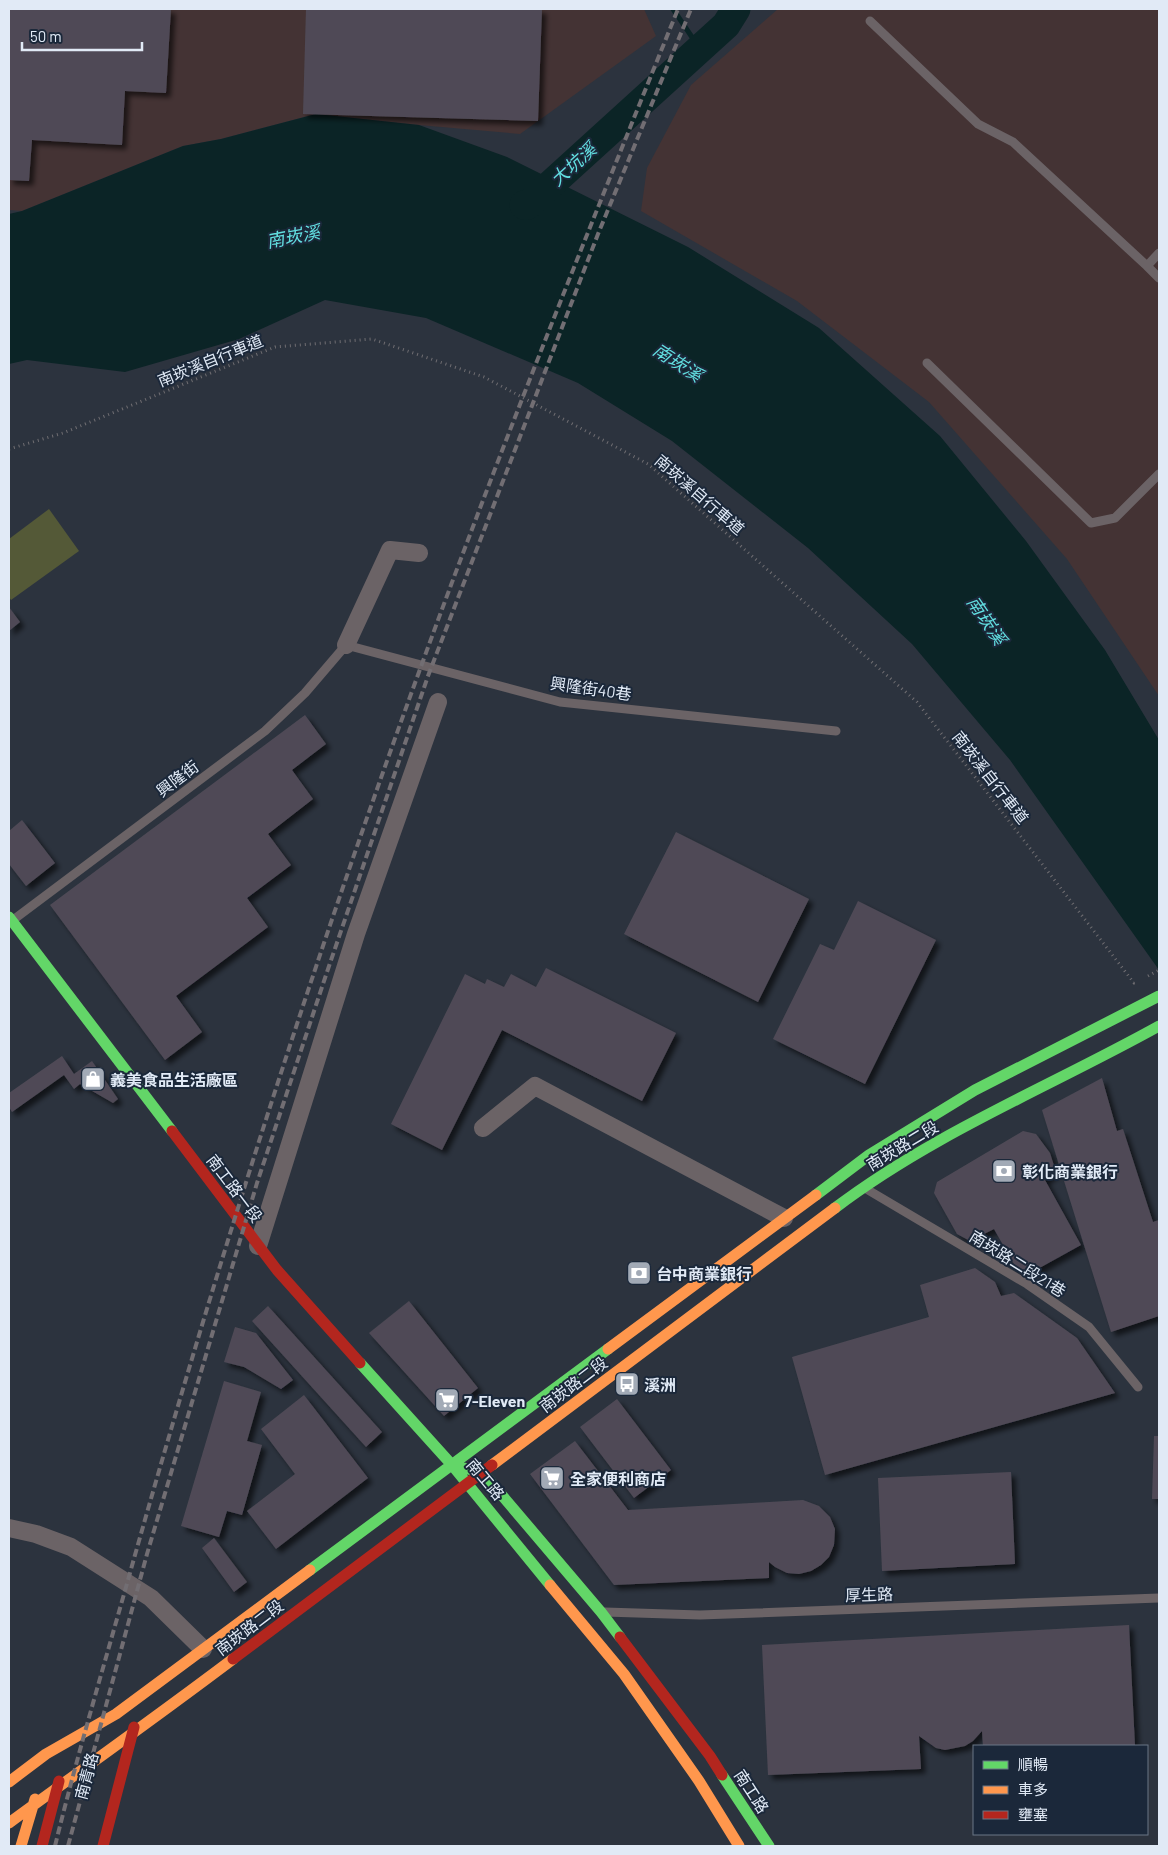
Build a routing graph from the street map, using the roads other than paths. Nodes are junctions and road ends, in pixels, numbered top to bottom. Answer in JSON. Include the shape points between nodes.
{"nodes":[{"id":1,"x":870,"y":21,"type":"dead end"},
{"id":2,"x":1159,"y":253,"type":"edge"},
{"id":3,"x":1147,"y":266,"type":"junction"},
{"id":4,"x":1159,"y":278,"type":"edge"},
{"id":5,"x":927,"y":363,"type":"dead end"},
{"id":6,"x":1159,"y":474,"type":"edge"},
{"id":7,"x":419,"y":553,"type":"dead end"},
{"id":8,"x":346,"y":645,"type":"junction"},
{"id":9,"x":438,"y":702,"type":"dead end"},
{"id":10,"x":836,"y":731,"type":"dead end"},
{"id":11,"x":10,"y":919,"type":"edge"},
{"id":12,"x":1159,"y":996,"type":"edge"},
{"id":13,"x":1158,"y":1027,"type":"edge"},
{"id":14,"x":482,"y":1128,"type":"dead end"},
{"id":15,"x":864,"y":1187,"type":"junction"},
{"id":16,"x":784,"y":1218,"type":"junction"},
{"id":17,"x":258,"y":1246,"type":"junction"},
{"id":18,"x":1138,"y":1387,"type":"dead end"},
{"id":19,"x":452,"y":1465,"type":"junction"},
{"id":20,"x":483,"y":1473,"type":"junction"},
{"id":21,"x":468,"y":1483,"type":"junction"},
{"id":22,"x":9,"y":1528,"type":"edge"},
{"id":23,"x":1159,"y":1598,"type":"edge"},
{"id":24,"x":592,"y":1617,"type":"junction"},
{"id":25,"x":204,"y":1649,"type":"junction"},
{"id":26,"x":139,"y":1697,"type":"junction"},
{"id":27,"x":116,"y":1714,"type":"junction"},
{"id":28,"x":132,"y":1735,"type":"junction"},
{"id":29,"x":67,"y":1743,"type":"junction"},
{"id":30,"x":110,"y":1749,"type":"junction"},
{"id":31,"x":46,"y":1754,"type":"junction"},
{"id":32,"x":105,"y":1766,"type":"dead end"},
{"id":33,"x":42,"y":1771,"type":"dead end"},
{"id":34,"x":9,"y":1782,"type":"edge"},
{"id":35,"x":58,"y":1787,"type":"junction"},
{"id":36,"x":38,"y":1788,"type":"dead end"},
{"id":37,"x":34,"y":1805,"type":"junction"},
{"id":38,"x":9,"y":1823,"type":"edge"},
{"id":39,"x":22,"y":1846,"type":"edge"},
{"id":40,"x":42,"y":1846,"type":"edge"},
{"id":41,"x":103,"y":1846,"type":"edge"},
{"id":42,"x":739,"y":1846,"type":"edge"},
{"id":43,"x":769,"y":1846,"type":"edge"}],
"edges":[{"from":1,"to":3,"type":"lane","via":[[978,124],[1013,142]]},
{"from":2,"to":3,"type":"lane"},
{"from":3,"to":4,"type":"lane"},
{"from":5,"to":6,"type":"lane","via":[[1091,523],[1115,518]]},
{"from":7,"to":8,"type":"street","via":[[390,550]]},
{"from":8,"to":10,"type":"lane","name":"興隆街40巷","via":[[560,702]]},
{"from":8,"to":11,"type":"lane","name":"興隆街","via":[[305,693],[265,731]]},
{"from":9,"to":17,"type":"street","via":[[356,934]]},
{"from":11,"to":17,"type":"main road","name":"南工路一段"},
{"from":12,"to":16,"type":"main road","name":"南崁路二段","via":[[975,1090],[869,1155]]},
{"from":13,"to":15,"type":"main road","name":"南崁路二段","via":[[940,1140]]},
{"from":14,"to":16,"type":"street","via":[[535,1086]]},
{"from":15,"to":18,"type":"lane","name":"南崁路二段21巷","via":[[1027,1284],[1089,1327]]},
{"from":15,"to":20,"type":"main road","name":"南崁路二段"},
{"from":16,"to":19,"type":"main road","name":"南崁路二段"},
{"from":17,"to":19,"type":"main road","name":"南工路一段"},
{"from":19,"to":20,"type":"main road","name":"南工路"},
{"from":19,"to":21,"type":"main road","name":"南工路"},
{"from":19,"to":25,"type":"main road","name":"南崁路二段"},
{"from":20,"to":21,"type":"main road","name":"南崁路二段"},
{"from":20,"to":24,"type":"main road","name":"南工路"},
{"from":21,"to":24,"type":"main road","name":"南工路"},
{"from":21,"to":28,"type":"main road","name":"南崁路二段"},
{"from":22,"to":25,"type":"street","via":[[71,1547],[151,1598]]},
{"from":23,"to":24,"type":"lane","name":"厚生路"},
{"from":24,"to":42,"type":"main road","name":"南工路","via":[[624,1674],[699,1781]]},
{"from":24,"to":43,"type":"main road","name":"南工路","via":[[710,1756]]},
{"from":25,"to":26,"type":"main road","name":"南崁路二段"},
{"from":26,"to":27,"type":"main road","name":"南崁路二段"},
{"from":26,"to":28,"type":"main road"},
{"from":27,"to":29,"type":"main road","name":"南崁路二段"},
{"from":27,"to":30,"type":"main road","name":"南青路"},
{"from":28,"to":30,"type":"main road","name":"南崁路二段"},
{"from":28,"to":41,"type":"main road"},
{"from":29,"to":31,"type":"main road","name":"南崁路二段"},
{"from":29,"to":35,"type":"main road","name":"南青路"},
{"from":30,"to":32,"type":"main road","name":"南青路"},
{"from":30,"to":35,"type":"main road","name":"南崁路二段"},
{"from":31,"to":33,"type":"main road"},
{"from":31,"to":34,"type":"main road","name":"南崁路二段"},
{"from":35,"to":37,"type":"main road","name":"南崁路二段"},
{"from":35,"to":40,"type":"main road","name":"南青路"},
{"from":36,"to":37,"type":"main road"},
{"from":37,"to":38,"type":"main road","name":"南崁路二段"},
{"from":37,"to":39,"type":"main road"}]}
